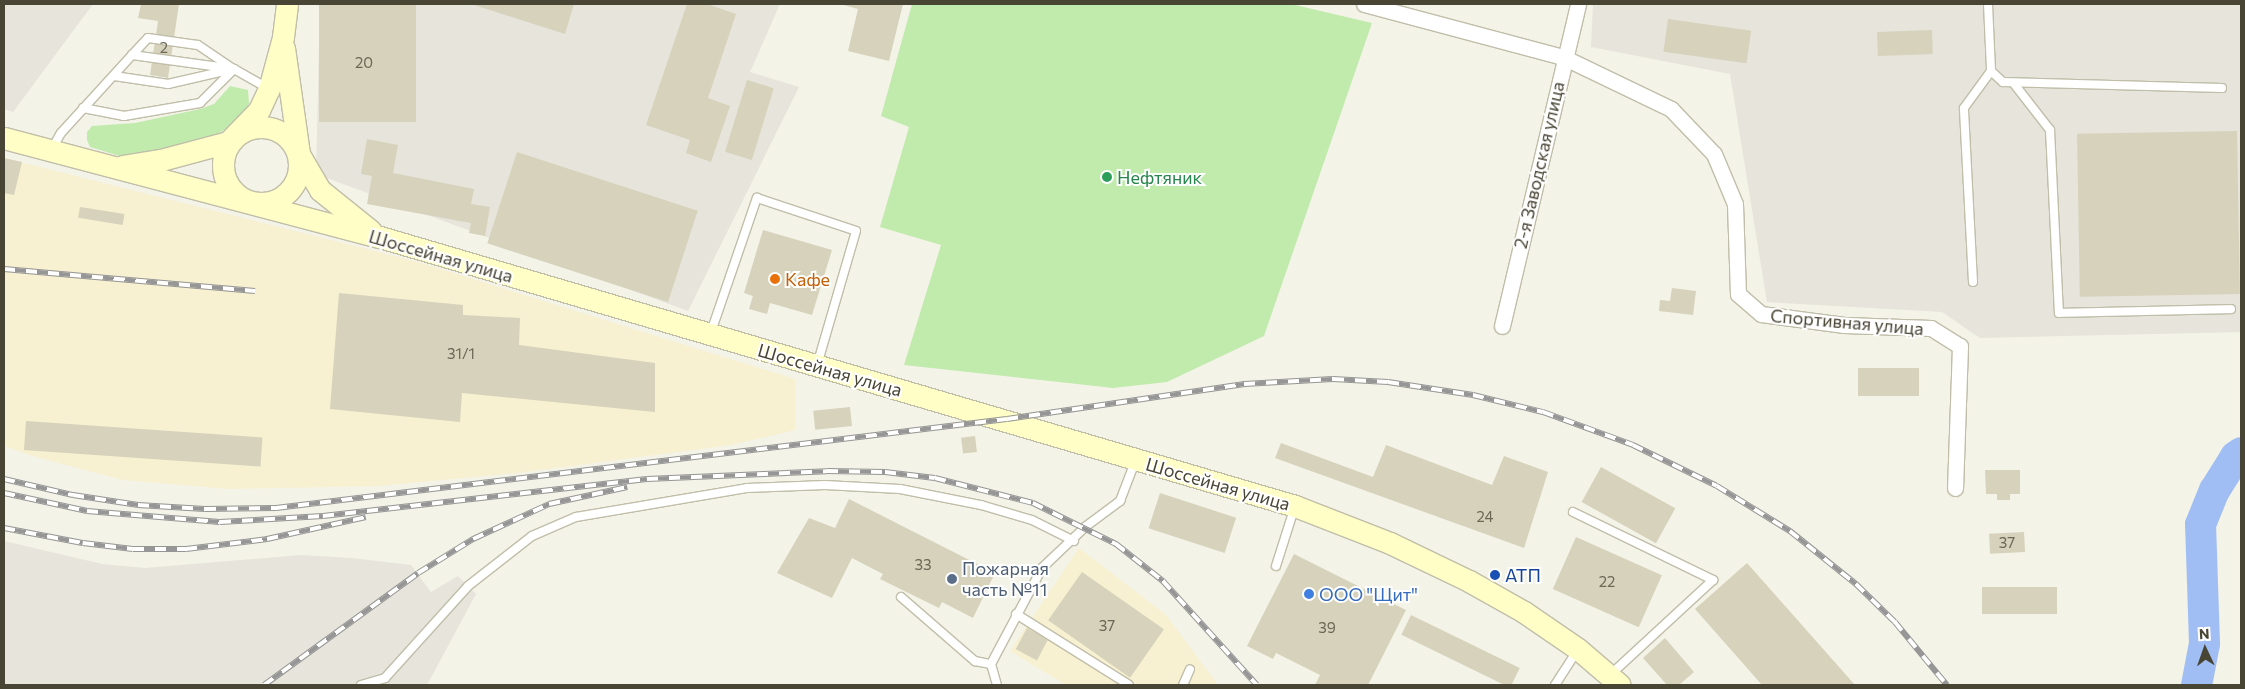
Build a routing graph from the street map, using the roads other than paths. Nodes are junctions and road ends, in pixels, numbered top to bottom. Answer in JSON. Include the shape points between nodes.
{"nodes":[{"id":1,"x":287,"y":4,"type":"edge"},
{"id":2,"x":1364,"y":4,"type":"edge"},
{"id":3,"x":1578,"y":4,"type":"edge"},
{"id":4,"x":1988,"y":4,"type":"edge"},
{"id":5,"x":283,"y":37,"type":"junction"},
{"id":6,"x":132,"y":55,"type":"junction"},
{"id":7,"x":1563,"y":57,"type":"junction"},
{"id":8,"x":234,"y":70,"type":"junction"},
{"id":9,"x":1991,"y":71,"type":"junction"},
{"id":10,"x":114,"y":76,"type":"junction"},
{"id":11,"x":2015,"y":85,"type":"junction"},
{"id":12,"x":2222,"y":88,"type":"dead end"},
{"id":13,"x":269,"y":89,"type":"junction"},
{"id":14,"x":84,"y":108,"type":"junction"},
{"id":15,"x":4,"y":138,"type":"edge"},
{"id":16,"x":228,"y":142,"type":"junction"},
{"id":17,"x":51,"y":150,"type":"junction"},
{"id":18,"x":299,"y":154,"type":"junction"},
{"id":19,"x":112,"y":168,"type":"junction"},
{"id":20,"x":244,"y":200,"type":"junction"},
{"id":21,"x":380,"y":237,"type":"junction"},
{"id":22,"x":1973,"y":282,"type":"dead end"},
{"id":23,"x":2231,"y":309,"type":"dead end"},
{"id":24,"x":1502,"y":326,"type":"dead end"},
{"id":25,"x":709,"y":336,"type":"junction"},
{"id":26,"x":816,"y":367,"type":"junction"},
{"id":27,"x":1136,"y":460,"type":"junction"},
{"id":28,"x":1955,"y":488,"type":"dead end"},
{"id":29,"x":1295,"y":506,"type":"junction"},
{"id":30,"x":1573,"y":512,"type":"dead end"},
{"id":31,"x":1074,"y":540,"type":"junction"},
{"id":32,"x":1276,"y":566,"type":"dead end"},
{"id":33,"x":901,"y":597,"type":"dead end"},
{"id":34,"x":1016,"y":614,"type":"junction"},
{"id":35,"x":1578,"y":649,"type":"junction"},
{"id":36,"x":991,"y":664,"type":"junction"},
{"id":37,"x":1190,"y":669,"type":"dead end"},
{"id":38,"x":1615,"y":680,"type":"edge"},
{"id":39,"x":361,"y":685,"type":"edge"},
{"id":40,"x":997,"y":685,"type":"edge"},
{"id":41,"x":1129,"y":685,"type":"edge"},
{"id":42,"x":1183,"y":685,"type":"edge"},
{"id":43,"x":1555,"y":685,"type":"edge"}],
"edges":[{"from":1,"to":5,"type":"main road"},
{"from":2,"to":7,"type":"street","name":"Спортивная улица"},
{"from":3,"to":7,"type":"street","name":"2-я Заводская улица"},
{"from":4,"to":9,"type":"lane"},
{"from":5,"to":13,"type":"main road"},
{"from":5,"to":18,"type":"main road"},
{"from":6,"to":8,"type":"lane"},
{"from":6,"to":8,"type":"lane","via":[[148,38],[198,45]]},
{"from":6,"to":10,"type":"lane"},
{"from":7,"to":24,"type":"street","name":"2-я Заводская улица"},
{"from":7,"to":28,"type":"street","name":"Спортивная улица","via":[[1671,109],[1714,154],[1735,204],[1738,294],[1761,314],[1844,325],[1932,328],[1960,346]]},
{"from":8,"to":10,"type":"lane","via":[[168,84]]},
{"from":8,"to":13,"type":"lane"},
{"from":8,"to":14,"type":"lane","via":[[200,103],[124,116]]},
{"from":9,"to":11,"type":"lane","via":[[2003,82]]},
{"from":9,"to":22,"type":"lane","via":[[1964,108]]},
{"from":10,"to":14,"type":"lane"},
{"from":11,"to":12,"type":"lane"},
{"from":11,"to":23,"type":"lane","via":[[2050,130],[2060,313]]},
{"from":13,"to":16,"type":"main road","via":[[259,110]]},
{"from":14,"to":17,"type":"lane","via":[[61,133]]},
{"from":15,"to":17,"type":"main road","name":"Шоссейная улица"},
{"from":16,"to":18,"type":"main road","via":[[256,127],[271,128],[285,135]]},
{"from":16,"to":19,"type":"main road","via":[[161,160]]},
{"from":16,"to":20,"type":"main road","via":[[224,174],[231,189]]},
{"from":17,"to":19,"type":"main road","name":"Шоссейная улица"},
{"from":18,"to":20,"type":"main road","via":[[298,177],[290,191],[275,201]]},
{"from":18,"to":21,"type":"main road","via":[[320,190]]},
{"from":19,"to":20,"type":"main road","name":"Шоссейная улица"},
{"from":20,"to":21,"type":"main road","name":"Шоссейная улица"},
{"from":21,"to":25,"type":"main road","name":"Шоссейная улица"},
{"from":25,"to":26,"type":"main road","name":"Шоссейная улица"},
{"from":25,"to":26,"type":"lane","via":[[757,198],[856,231]]},
{"from":26,"to":27,"type":"main road","name":"Шоссейная улица"},
{"from":27,"to":29,"type":"main road","name":"Шоссейная улица"},
{"from":27,"to":31,"type":"lane","via":[[1120,501],[1085,527]]},
{"from":29,"to":32,"type":"lane"},
{"from":29,"to":35,"type":"main road","name":"Шоссейная улица","via":[[1390,543],[1469,581],[1524,612]]},
{"from":30,"to":38,"type":"lane","via":[[1713,580]]},
{"from":31,"to":34,"type":"lane","via":[[1042,568]]},
{"from":31,"to":39,"type":"lane","via":[[1032,520],[982,505],[900,489],[825,484],[747,488],[576,517],[532,536],[468,586],[384,678]]},
{"from":33,"to":36,"type":"lane","via":[[975,661]]},
{"from":34,"to":36,"type":"lane"},
{"from":34,"to":41,"type":"lane"},
{"from":35,"to":38,"type":"main road","name":"Шоссейная улица"},
{"from":35,"to":43,"type":"lane"},
{"from":36,"to":40,"type":"lane"},
{"from":37,"to":42,"type":"lane"}]}
